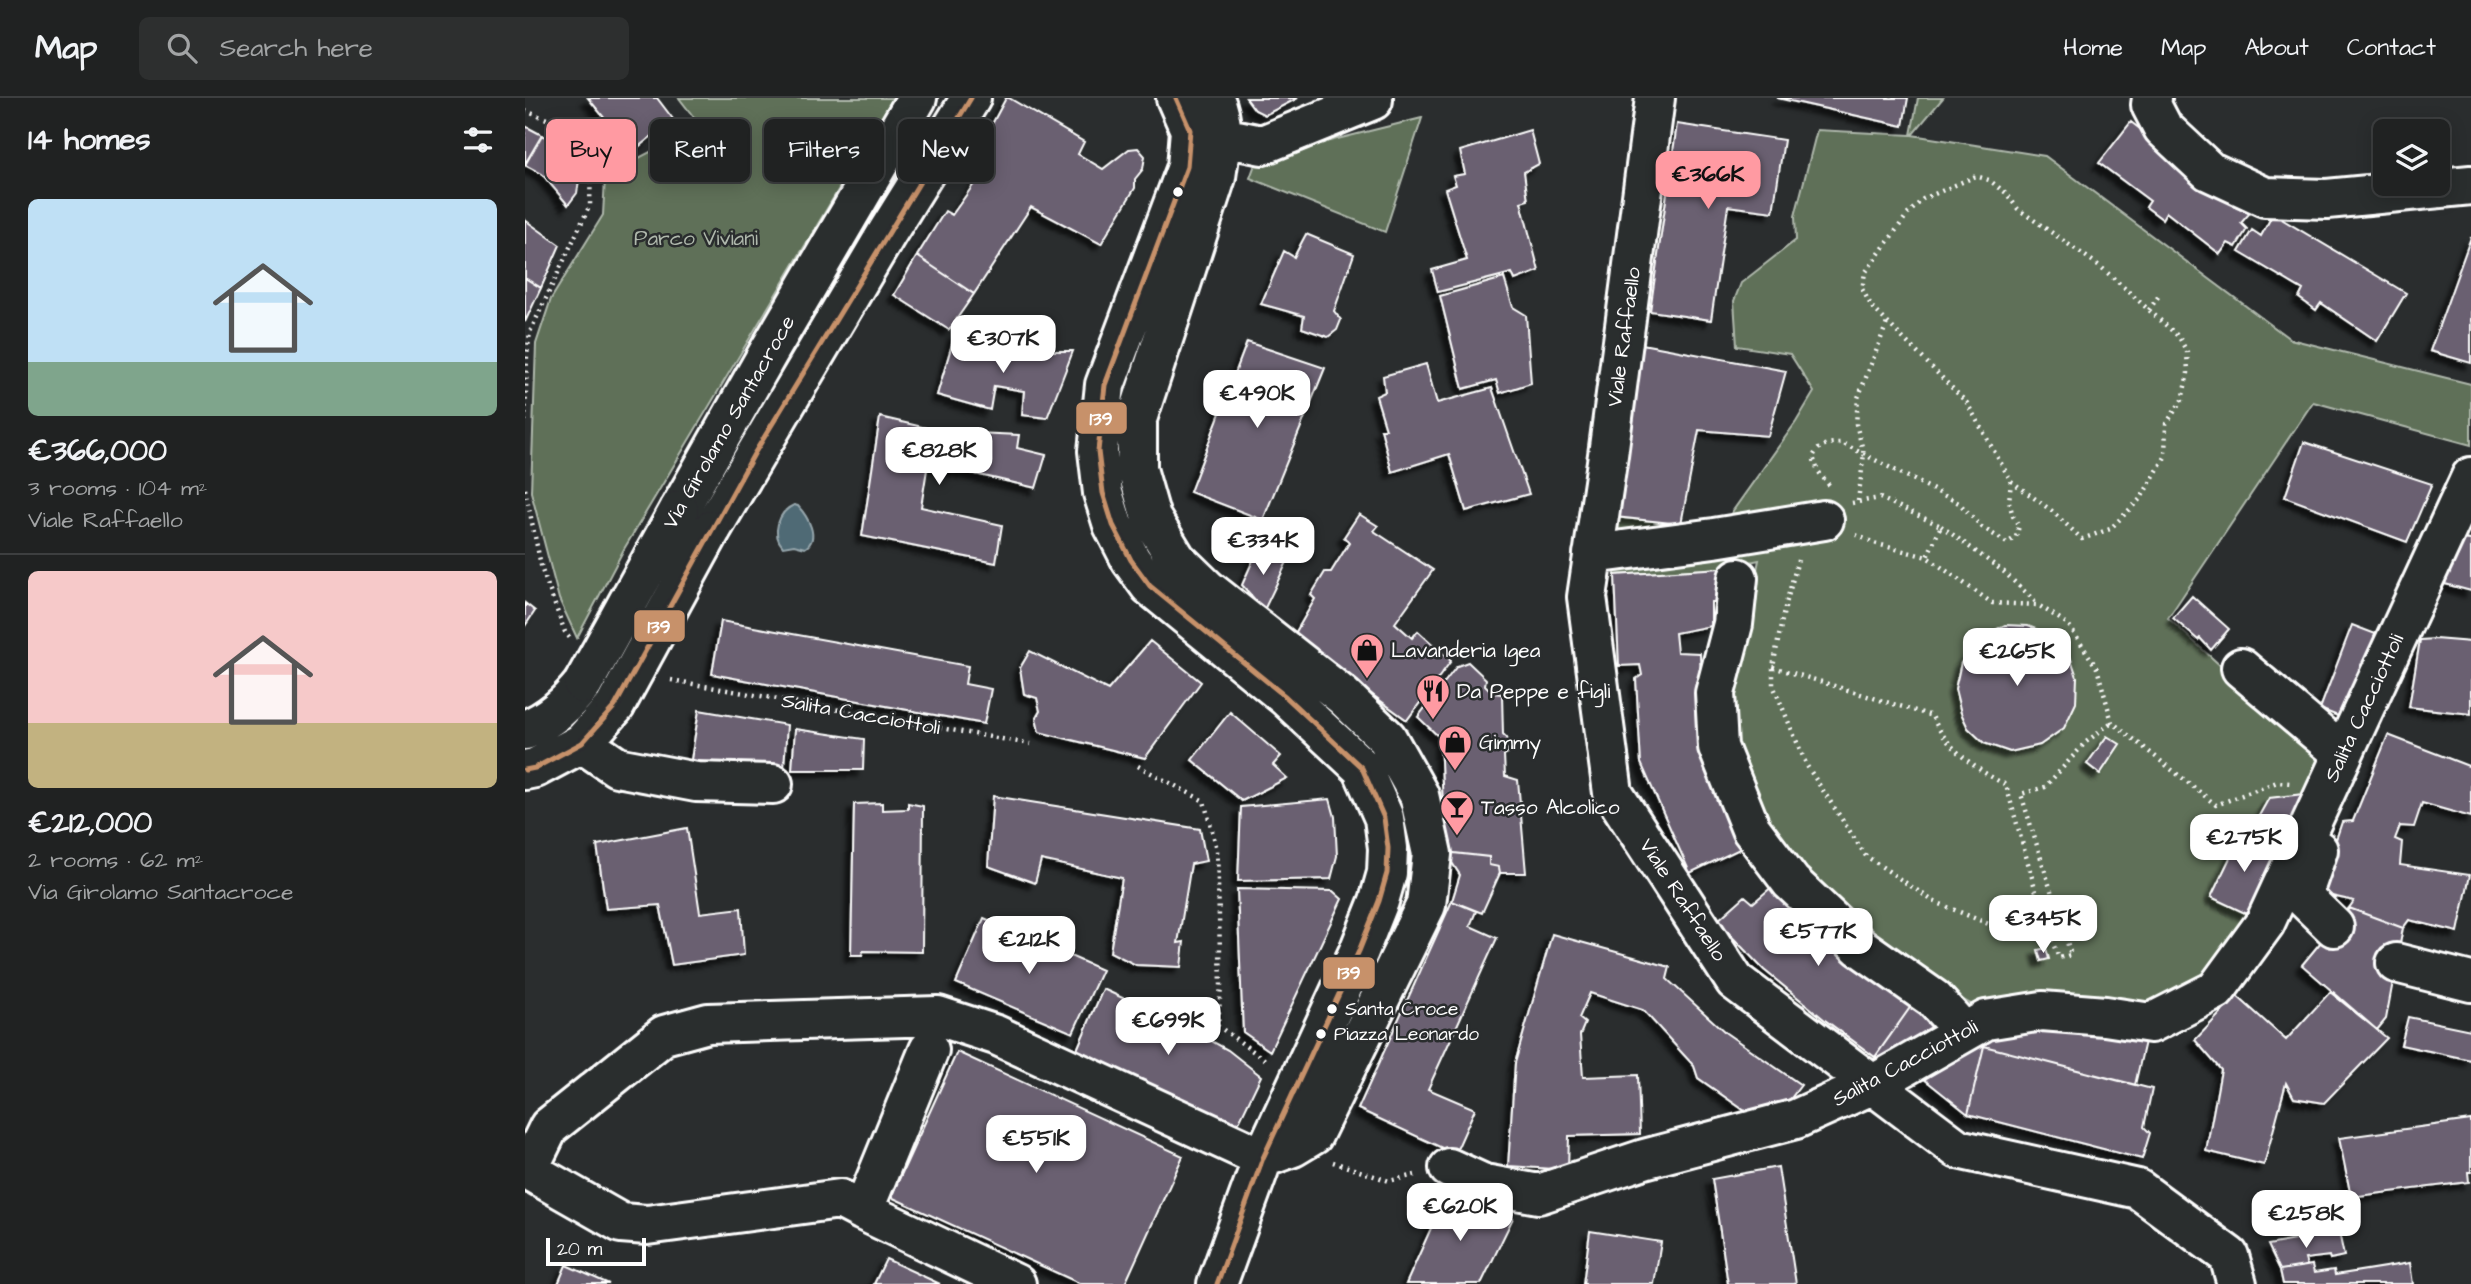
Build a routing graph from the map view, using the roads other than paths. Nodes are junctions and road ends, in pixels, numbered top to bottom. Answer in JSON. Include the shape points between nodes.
{"nodes":[{"id":1,"x":917,"y":98,"type":"edge"},
{"id":2,"x":971,"y":98,"type":"edge"},
{"id":3,"x":1214,"y":98,"type":"edge"},
{"id":4,"x":1373,"y":98,"type":"edge"},
{"id":5,"x":1655,"y":98,"type":"edge"},
{"id":6,"x":2152,"y":98,"type":"edge"},
{"id":7,"x":1196,"y":122,"type":"edge"},
{"id":8,"x":2471,"y":185,"type":"edge"},
{"id":9,"x":2471,"y":477,"type":"edge"},
{"id":10,"x":1838,"y":503,"type":"road end"},
{"id":11,"x":695,"y":520,"type":"junction"},
{"id":12,"x":1593,"y":554,"type":"junction"},
{"id":13,"x":1738,"y":578,"type":"dead end"},
{"id":14,"x":2241,"y":668,"type":"dead end"},
{"id":15,"x":525,"y":730,"type":"edge"},
{"id":16,"x":582,"y":743,"type":"junction"},
{"id":17,"x":525,"y":770,"type":"edge"},
{"id":18,"x":2334,"y":775,"type":"junction"},
{"id":19,"x":773,"y":784,"type":"dead end"},
{"id":20,"x":2334,"y":927,"type":"dead end"},
{"id":21,"x":2396,"y":963,"type":"dead end"},
{"id":22,"x":2471,"y":982,"type":"edge"},
{"id":23,"x":1964,"y":1032,"type":"junction"},
{"id":24,"x":929,"y":1050,"type":"dead end"},
{"id":25,"x":1872,"y":1085,"type":"junction"},
{"id":26,"x":1449,"y":1168,"type":"dead end"},
{"id":27,"x":1259,"y":1171,"type":"junction"},
{"id":28,"x":863,"y":1211,"type":"junction"},
{"id":29,"x":999,"y":1280,"type":"edge"},
{"id":30,"x":1217,"y":1284,"type":"edge"},
{"id":31,"x":1249,"y":1284,"type":"edge"},
{"id":32,"x":2237,"y":1284,"type":"edge"}],
"edges":[{"from":1,"to":11,"type":"street","name":"Via Girolamo Santacroce","via":[[768,352]]},
{"from":2,"to":11,"type":"street","name":"Via Girolamo Santacroce","via":[[856,284]]},
{"from":3,"to":7,"type":"street","via":[[1222,116]]},
{"from":4,"to":7,"type":"street","via":[[1262,145]]},
{"from":5,"to":12,"type":"street","name":"Viale Raffaello"},
{"from":6,"to":8,"type":"street","via":[[2163,128],[2209,171],[2265,197],[2327,199]]},
{"from":7,"to":27,"type":"street","via":[[1187,167],[1105,385],[1098,451],[1103,493],[1113,526],[1150,586],[1286,696],[1362,768],[1384,818],[1388,848],[1380,901]]},
{"from":9,"to":18,"type":"street","name":"Salita Cacciottoli"},
{"from":10,"to":12,"type":"street","via":[[1714,538]]},
{"from":11,"to":15,"type":"street","name":"Via Girolamo Santacroce","bridge":true,"via":[[583,684],[565,706]]},
{"from":11,"to":16,"type":"street","name":"Via Girolamo Santacroce","bridge":true,"via":[[615,706]]},
{"from":12,"to":25,"type":"street","name":"Viale Raffaello","via":[[1587,597],[1613,793],[1735,981]]},
{"from":13,"to":23,"type":"street","via":[[1733,624],[1715,693],[1718,747],[1752,829],[1791,883],[1860,947],[1934,999]]},
{"from":14,"to":18,"type":"street"},
{"from":16,"to":17,"type":"street","name":"Via Girolamo Santacroce"},
{"from":16,"to":19,"type":"street","via":[[617,767],[696,782]]},
{"from":18,"to":20,"type":"street","via":[[2325,834],[2302,896]]},
{"from":18,"to":23,"type":"street","name":"Salita Cacciottoli","via":[[2265,923],[2216,990],[2151,1023],[2042,1011],[1986,1020]]},
{"from":21,"to":22,"type":"street"},
{"from":23,"to":25,"type":"street","name":"Salita Cacciottoli"},
{"from":24,"to":28,"type":"street"},
{"from":25,"to":26,"type":"street","name":"Salita Cacciottoli","via":[[1796,1119],[1644,1159],[1539,1194],[1484,1184]]},
{"from":25,"to":32,"type":"street","name":"Viale Raffaello","via":[[1958,1150],[2138,1189],[2229,1256]]},
{"from":27,"to":28,"type":"street","via":[[996,1035],[938,1016],[708,1023],[664,1035],[549,1127],[528,1170],[621,1223],[647,1225],[840,1199]]},
{"from":27,"to":30,"type":"street"},
{"from":27,"to":31,"type":"street","via":[[1240,1265]]},
{"from":28,"to":29,"type":"street"}]}
